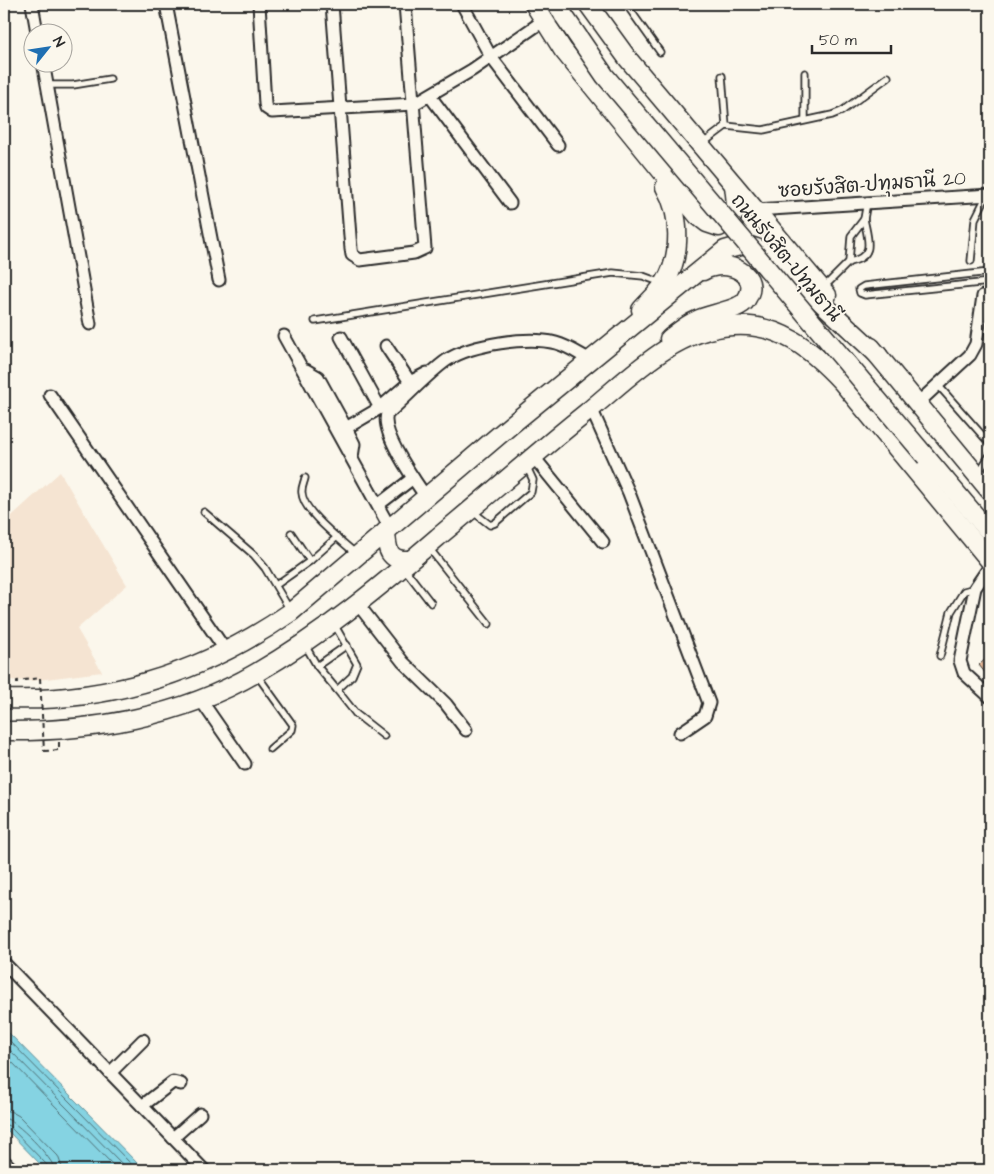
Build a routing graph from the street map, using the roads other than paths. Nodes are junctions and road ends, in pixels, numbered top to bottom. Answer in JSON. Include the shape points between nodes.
{"nodes":[{"id":1,"x":32,"y":4,"type":"edge"},
{"id":2,"x":166,"y":4,"type":"edge"},
{"id":3,"x":259,"y":4,"type":"edge"},
{"id":4,"x":332,"y":4,"type":"edge"},
{"id":5,"x":405,"y":4,"type":"edge"},
{"id":6,"x":462,"y":4,"type":"edge"},
{"id":7,"x":534,"y":4,"type":"edge"},
{"id":8,"x":588,"y":4,"type":"edge"},
{"id":9,"x":626,"y":4,"type":"edge"},
{"id":10,"x":561,"y":10,"type":"edge"},
{"id":11,"x":544,"y":21,"type":"junction"},
{"id":12,"x":35,"y":22,"type":"edge"},
{"id":13,"x":660,"y":52,"type":"dead end"},
{"id":14,"x":492,"y":57,"type":"junction"},
{"id":15,"x":45,"y":72,"type":"edge"},
{"id":16,"x":805,"y":73,"type":"dead end"},
{"id":17,"x":722,"y":76,"type":"dead end"},
{"id":18,"x":888,"y":77,"type":"dead end"},
{"id":19,"x":110,"y":79,"type":"dead end"},
{"id":20,"x":47,"y":84,"type":"junction"},
{"id":21,"x":430,"y":96,"type":"junction"},
{"id":22,"x":414,"y":104,"type":"junction"},
{"id":23,"x":341,"y":107,"type":"junction"},
{"id":24,"x":805,"y":120,"type":"junction"},
{"id":25,"x":726,"y":126,"type":"junction"},
{"id":26,"x":558,"y":145,"type":"dead end"},
{"id":27,"x":701,"y":146,"type":"junction"},
{"id":28,"x":650,"y":159,"type":"junction"},
{"id":29,"x":734,"y":185,"type":"junction"},
{"id":30,"x":989,"y":195,"type":"edge"},
{"id":31,"x":867,"y":202,"type":"junction"},
{"id":32,"x":510,"y":203,"type":"dead end"},
{"id":33,"x":755,"y":210,"type":"junction"},
{"id":34,"x":864,"y":219,"type":"junction"},
{"id":35,"x":971,"y":261,"type":"dead end"},
{"id":36,"x":849,"y":262,"type":"junction"},
{"id":37,"x":990,"y":272,"type":"edge"},
{"id":38,"x":976,"y":273,"type":"junction"},
{"id":39,"x":954,"y":276,"type":"junction"},
{"id":40,"x":219,"y":280,"type":"dead end"},
{"id":41,"x":990,"y":282,"type":"edge"},
{"id":42,"x":977,"y":284,"type":"junction"},
{"id":43,"x":955,"y":286,"type":"junction"},
{"id":44,"x":669,"y":289,"type":"junction"},
{"id":45,"x":822,"y":289,"type":"junction"},
{"id":46,"x":983,"y":296,"type":"dead end"},
{"id":47,"x":315,"y":321,"type":"dead end"},
{"id":48,"x":90,"y":324,"type":"dead end"},
{"id":49,"x":284,"y":336,"type":"dead end"},
{"id":50,"x":341,"y":337,"type":"dead end"},
{"id":51,"x":386,"y":346,"type":"dead end"},
{"id":52,"x":878,"y":355,"type":"junction"},
{"id":53,"x":590,"y":360,"type":"junction"},
{"id":54,"x":304,"y":369,"type":"junction"},
{"id":55,"x":436,"y":370,"type":"junction"},
{"id":56,"x":410,"y":382,"type":"junction"},
{"id":57,"x":620,"y":382,"type":"junction"},
{"id":58,"x":938,"y":384,"type":"junction"},
{"id":59,"x":50,"y":394,"type":"dead end"},
{"id":60,"x":918,"y":403,"type":"junction"},
{"id":61,"x":380,"y":408,"type":"junction"},
{"id":62,"x":591,"y":408,"type":"junction"},
{"id":63,"x":346,"y":428,"type":"junction"},
{"id":64,"x":990,"y":444,"type":"edge"},
{"id":65,"x":990,"y":455,"type":"edge"},
{"id":66,"x":352,"y":457,"type":"junction"},
{"id":67,"x":529,"y":459,"type":"junction"},
{"id":68,"x":305,"y":478,"type":"dead end"},
{"id":69,"x":413,"y":478,"type":"junction"},
{"id":70,"x":986,"y":483,"type":"edge"},
{"id":71,"x":426,"y":496,"type":"junction"},
{"id":72,"x":378,"y":505,"type":"junction"},
{"id":73,"x":470,"y":510,"type":"junction"},
{"id":74,"x":204,"y":512,"type":"dead end"},
{"id":75,"x":388,"y":530,"type":"junction"},
{"id":76,"x":291,"y":533,"type":"dead end"},
{"id":77,"x":990,"y":533,"type":"edge"},
{"id":78,"x":337,"y":537,"type":"junction"},
{"id":79,"x":604,"y":542,"type":"dead end"},
{"id":80,"x":427,"y":546,"type":"junction"},
{"id":81,"x":357,"y":555,"type":"junction"},
{"id":82,"x":310,"y":561,"type":"junction"},
{"id":83,"x":990,"y":561,"type":"edge"},
{"id":84,"x":407,"y":563,"type":"junction"},
{"id":85,"x":990,"y":566,"type":"edge"},
{"id":86,"x":276,"y":585,"type":"junction"},
{"id":87,"x":975,"y":588,"type":"junction"},
{"id":88,"x":357,"y":603,"type":"junction"},
{"id":89,"x":431,"y":604,"type":"dead end"},
{"id":90,"x":290,"y":612,"type":"junction"},
{"id":91,"x":333,"y":622,"type":"junction"},
{"id":92,"x":489,"y":624,"type":"dead end"},
{"id":93,"x":304,"y":644,"type":"junction"},
{"id":94,"x":348,"y":645,"type":"junction"},
{"id":95,"x":226,"y":651,"type":"junction"},
{"id":96,"x":940,"y":656,"type":"dead end"},
{"id":97,"x":317,"y":666,"type":"junction"},
{"id":98,"x":256,"y":674,"type":"junction"},
{"id":99,"x":337,"y":690,"type":"junction"},
{"id":100,"x":990,"y":697,"type":"edge"},
{"id":101,"x":4,"y":699,"type":"edge"},
{"id":102,"x":200,"y":699,"type":"junction"},
{"id":103,"x":466,"y":730,"type":"dead end"},
{"id":104,"x":4,"y":731,"type":"edge"},
{"id":105,"x":680,"y":733,"type":"dead end"},
{"id":106,"x":384,"y":736,"type":"dead end"},
{"id":107,"x":270,"y":750,"type":"dead end"},
{"id":108,"x":245,"y":764,"type":"dead end"},
{"id":109,"x":4,"y":964,"type":"edge"},
{"id":110,"x":143,"y":1040,"type":"dead end"},
{"id":111,"x":110,"y":1073,"type":"junction"},
{"id":112,"x":181,"y":1084,"type":"dead end"},
{"id":113,"x":142,"y":1106,"type":"junction"},
{"id":114,"x":200,"y":1114,"type":"dead end"},
{"id":115,"x":173,"y":1138,"type":"junction"},
{"id":116,"x":4,"y":1161,"type":"edge"},
{"id":117,"x":13,"y":1170,"type":"edge"},
{"id":118,"x":204,"y":1170,"type":"edge"}],
"edges":[{"from":1,"to":12,"type":"street"},
{"from":2,"to":40,"type":"street"},
{"from":3,"to":23,"type":"street","via":[[266,108],[272,112]]},
{"from":4,"to":23,"type":"street"},
{"from":5,"to":22,"type":"street"},
{"from":6,"to":14,"type":"street"},
{"from":7,"to":11,"type":"main road"},
{"from":8,"to":27,"type":"main road","name":"ถนนรังสิต-ปทุมธานี","via":[[628,59]]},
{"from":9,"to":13,"type":"lane"},
{"from":10,"to":77,"type":"main road","name":"ถนนรังสิต-ปทุมธานี","bridge":true,"via":[[605,76]]},
{"from":11,"to":14,"type":"street"},
{"from":11,"to":28,"type":"main road","via":[[563,50]]},
{"from":14,"to":21,"type":"street"},
{"from":14,"to":26,"type":"street"},
{"from":15,"to":20,"type":"street"},
{"from":16,"to":24,"type":"lane"},
{"from":17,"to":25,"type":"lane"},
{"from":18,"to":24,"type":"lane","via":[[842,110]]},
{"from":19,"to":20,"type":"lane","via":[[73,85]]},
{"from":20,"to":48,"type":"street"},
{"from":21,"to":22,"type":"street"},
{"from":21,"to":32,"type":"street"},
{"from":22,"to":23,"type":"street"},
{"from":22,"to":23,"type":"street","via":[[424,248],[414,253],[360,260],[352,255],[351,249]]},
{"from":24,"to":25,"type":"lane","via":[[763,130]]},
{"from":25,"to":27,"type":"lane"},
{"from":27,"to":29,"type":"main road","name":"ถนนรังสิต-ปทุมธานี"},
{"from":28,"to":29,"type":"main road","via":[[698,216],[719,227],[731,220],[737,210]]},
{"from":28,"to":44,"type":"main road","via":[[674,206],[676,246]]},
{"from":29,"to":33,"type":"main road","name":"ถนนรังสิต-ปทุมธานี"},
{"from":30,"to":31,"type":"street","name":"ซอยรังสิต-ปทุมธานี 20"},
{"from":30,"to":35,"type":"lane","via":[[975,219]]},
{"from":31,"to":33,"type":"street","name":"ซอยรังสิต-ปทุมธานี 20"},
{"from":31,"to":34,"type":"lane"},
{"from":33,"to":45,"type":"main road","name":"ถนนรังสิต-ปทุมธานี"},
{"from":34,"to":36,"type":"lane","via":[[851,236]]},
{"from":34,"to":36,"type":"lane","via":[[868,236],[866,255]]},
{"from":36,"to":45,"type":"lane"},
{"from":37,"to":38,"type":"lane"},
{"from":38,"to":39,"type":"lane"},
{"from":38,"to":42,"type":"lane"},
{"from":39,"to":43,"type":"lane"},
{"from":39,"to":43,"type":"lane","via":[[864,286],[859,290],[865,295]]},
{"from":41,"to":42,"type":"lane"},
{"from":42,"to":43,"type":"lane"},
{"from":44,"to":47,"type":"lane","via":[[643,276],[613,273]]},
{"from":44,"to":52,"type":"main road","via":[[725,250],[743,244],[759,248]]},
{"from":44,"to":53,"type":"main road","via":[[619,338]]},
{"from":44,"to":57,"type":"main road","via":[[723,264],[742,272],[749,282],[750,294],[745,302],[707,315],[682,329]]},
{"from":45,"to":52,"type":"main road","name":"ถนนรังสิต-ปทุมธานี"},
{"from":46,"to":58,"type":"street","via":[[976,344],[970,354]]},
{"from":49,"to":54,"type":"street"},
{"from":50,"to":61,"type":"street"},
{"from":51,"to":56,"type":"street"},
{"from":52,"to":60,"type":"main road","name":"ถนนรังสิต-ปทุมธานี"},
{"from":53,"to":55,"type":"street","via":[[558,343],[514,342],[472,349]]},
{"from":53,"to":71,"type":"main road"},
{"from":54,"to":63,"type":"street","via":[[318,377]]},
{"from":54,"to":66,"type":"street"},
{"from":55,"to":56,"type":"street"},
{"from":55,"to":69,"type":"street","via":[[385,419],[394,444]]},
{"from":56,"to":61,"type":"street"},
{"from":57,"to":62,"type":"main road"},
{"from":57,"to":83,"type":"main road","via":[[671,346],[705,331],[734,325],[763,328],[792,337],[818,356],[842,382]]},
{"from":58,"to":60,"type":"street"},
{"from":58,"to":64,"type":"lane"},
{"from":59,"to":95,"type":"street"},
{"from":60,"to":70,"type":"main road","name":"ถนนรังสิต-ปทุมธานี"},
{"from":61,"to":63,"type":"street"},
{"from":62,"to":67,"type":"main road"},
{"from":62,"to":105,"type":"street","via":[[629,493],[708,704],[705,716]]},
{"from":63,"to":66,"type":"street","via":[[354,444]]},
{"from":65,"to":70,"type":"lane"},
{"from":66,"to":72,"type":"street"},
{"from":67,"to":73,"type":"main road"},
{"from":67,"to":73,"type":"lane","via":[[534,487],[501,518],[490,525]]},
{"from":67,"to":79,"type":"street"},
{"from":68,"to":78,"type":"lane","via":[[302,496],[318,520]]},
{"from":69,"to":71,"type":"street"},
{"from":69,"to":72,"type":"street"},
{"from":71,"to":75,"type":"main road"},
{"from":72,"to":75,"type":"street"},
{"from":73,"to":80,"type":"main road"},
{"from":74,"to":86,"type":"lane","via":[[254,555]]},
{"from":75,"to":81,"type":"main road"},
{"from":75,"to":84,"type":"main road","via":[[389,552]]},
{"from":76,"to":82,"type":"lane"},
{"from":78,"to":81,"type":"lane"},
{"from":78,"to":82,"type":"lane"},
{"from":80,"to":84,"type":"main road"},
{"from":80,"to":92,"type":"lane"},
{"from":81,"to":90,"type":"main road"},
{"from":82,"to":86,"type":"lane"},
{"from":84,"to":88,"type":"main road"},
{"from":84,"to":89,"type":"lane"},
{"from":85,"to":87,"type":"street"},
{"from":86,"to":90,"type":"lane"},
{"from":87,"to":96,"type":"lane","via":[[964,591],[951,612]]},
{"from":87,"to":100,"type":"street","via":[[960,662],[964,673]]},
{"from":88,"to":91,"type":"main road"},
{"from":88,"to":103,"type":"street","via":[[403,662],[446,704]]},
{"from":90,"to":95,"type":"main road"},
{"from":91,"to":93,"type":"main road"},
{"from":91,"to":94,"type":"lane"},
{"from":93,"to":97,"type":"lane"},
{"from":93,"to":98,"type":"main road"},
{"from":94,"to":97,"type":"lane"},
{"from":94,"to":99,"type":"lane","via":[[357,669]]},
{"from":95,"to":101,"type":"main road","via":[[152,682],[86,695]]},
{"from":97,"to":99,"type":"lane"},
{"from":98,"to":102,"type":"main road"},
{"from":98,"to":107,"type":"lane","via":[[293,725],[292,730]]},
{"from":99,"to":106,"type":"lane","via":[[356,714]]},
{"from":102,"to":104,"type":"main road","via":[[173,710],[100,726],[33,732]]},
{"from":102,"to":108,"type":"street"},
{"from":109,"to":111,"type":"street"},
{"from":110,"to":111,"type":"street"},
{"from":111,"to":113,"type":"street"},
{"from":112,"to":113,"type":"street","via":[[173,1082]]},
{"from":113,"to":115,"type":"street"},
{"from":114,"to":115,"type":"street"},
{"from":115,"to":118,"type":"street"},
{"from":116,"to":117,"type":"street"}]}
